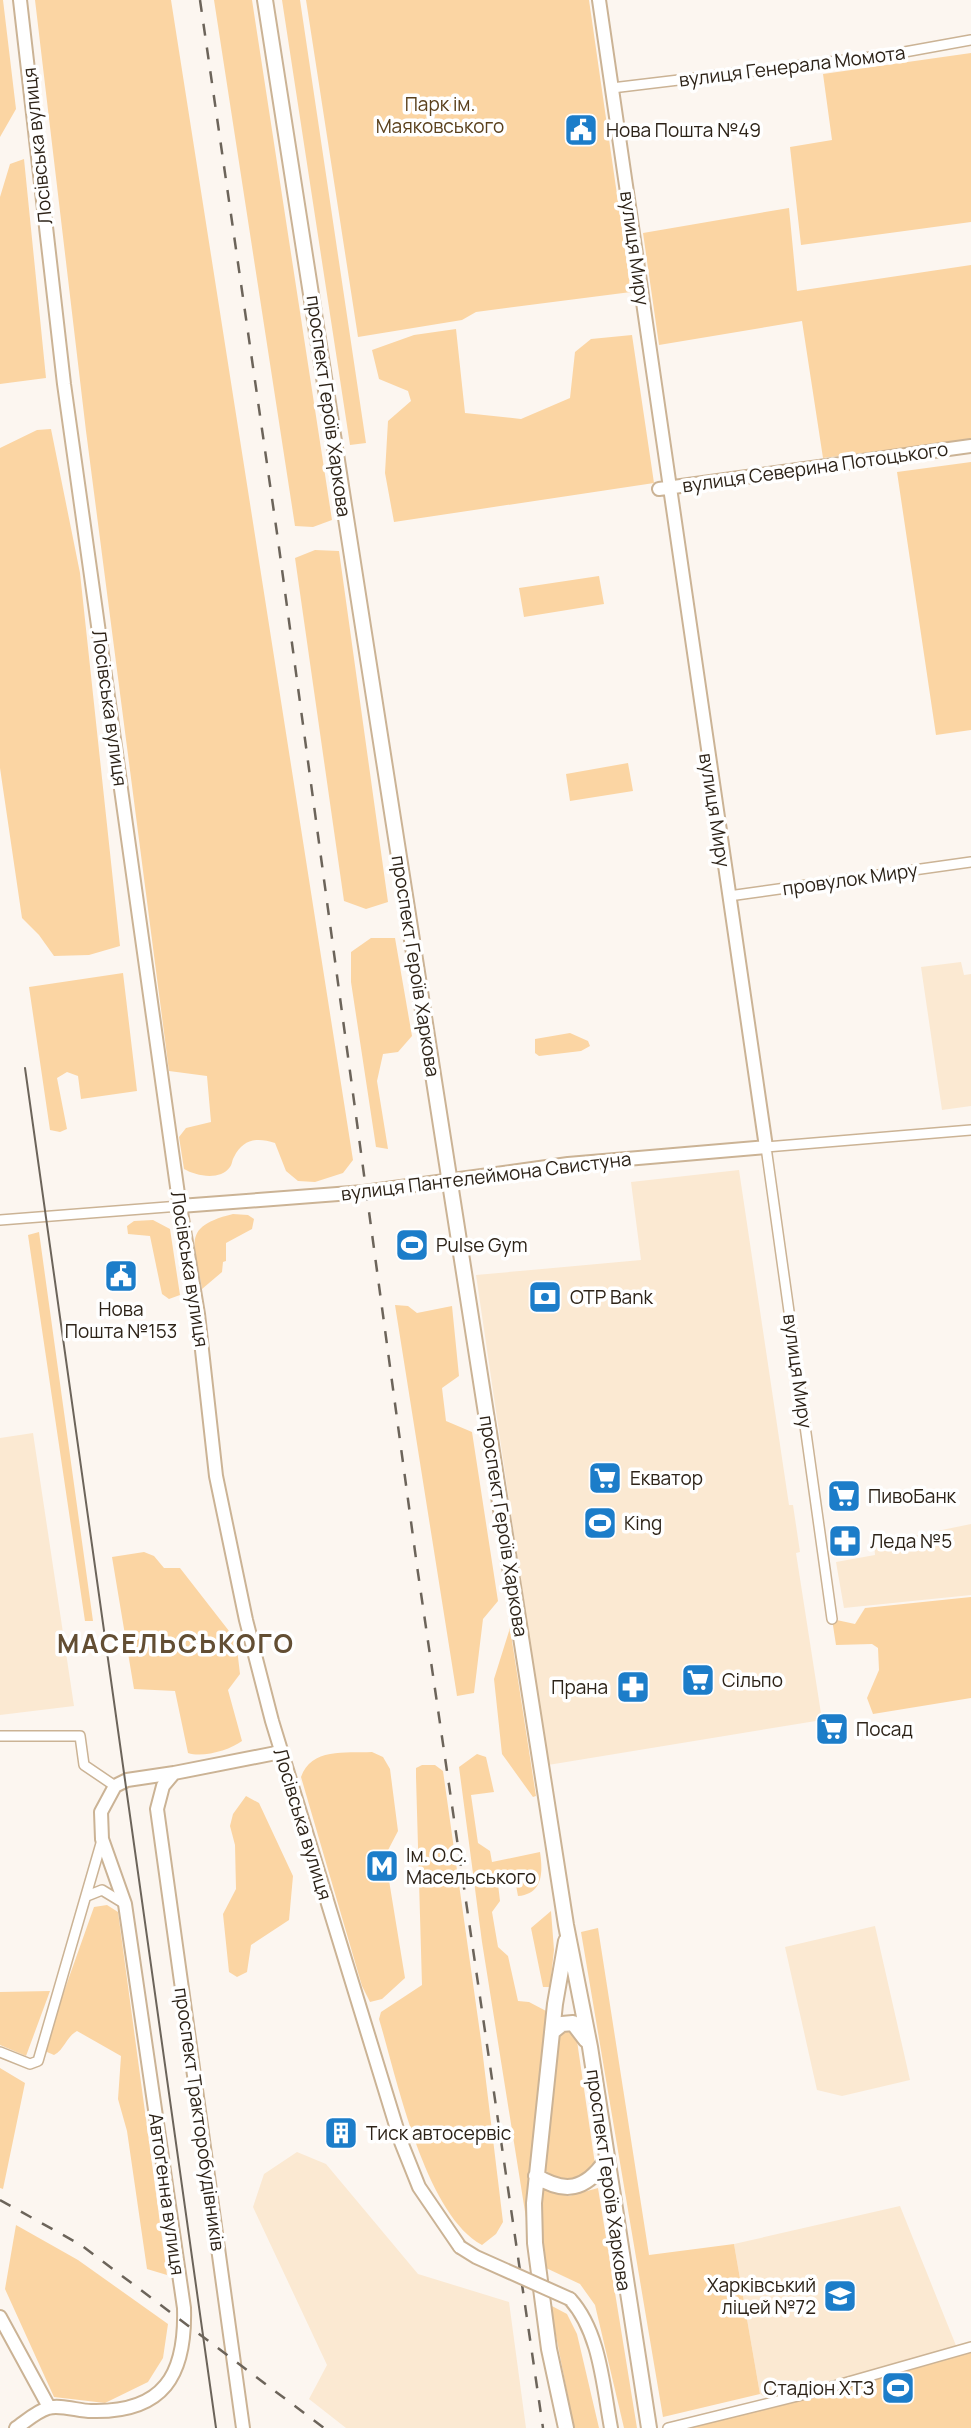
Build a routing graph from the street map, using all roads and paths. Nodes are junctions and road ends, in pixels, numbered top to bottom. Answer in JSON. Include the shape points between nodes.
{"nodes":[{"id":1,"x":20,"y":0,"type":"edge"},
{"id":2,"x":265,"y":0,"type":"edge"},
{"id":3,"x":599,"y":0,"type":"edge"},
{"id":4,"x":971,"y":40,"type":"edge"},
{"id":5,"x":612,"y":88,"type":"junction"},
{"id":6,"x":971,"y":446,"type":"edge"},
{"id":7,"x":664,"y":488,"type":"junction"},
{"id":8,"x":971,"y":862,"type":"edge"},
{"id":9,"x":729,"y":896,"type":"junction"},
{"id":10,"x":971,"y":1130,"type":"edge"},
{"id":11,"x":766,"y":1147,"type":"junction"},
{"id":12,"x":450,"y":1181,"type":"junction"},
{"id":13,"x":180,"y":1206,"type":"junction"},
{"id":14,"x":0,"y":1220,"type":"edge"},
{"id":15,"x":832,"y":1619,"type":"dead end"},
{"id":16,"x":0,"y":1735,"type":"edge"},
{"id":17,"x":281,"y":1752,"type":"junction"},
{"id":18,"x":174,"y":1773,"type":"junction"},
{"id":19,"x":114,"y":1786,"type":"junction"},
{"id":20,"x":102,"y":1839,"type":"junction"},
{"id":21,"x":87,"y":1896,"type":"junction"},
{"id":22,"x":125,"y":1904,"type":"junction"},
{"id":23,"x":567,"y":1932,"type":"junction"},
{"id":24,"x":552,"y":2032,"type":"junction"},
{"id":25,"x":590,"y":2047,"type":"junction"},
{"id":26,"x":0,"y":2052,"type":"edge"},
{"id":27,"x":605,"y":2162,"type":"junction"},
{"id":28,"x":536,"y":2176,"type":"junction"},
{"id":29,"x":0,"y":2317,"type":"edge"},
{"id":30,"x":971,"y":2347,"type":"edge"},
{"id":31,"x":49,"y":2407,"type":"junction"},
{"id":32,"x":16,"y":2428,"type":"edge"},
{"id":33,"x":243,"y":2428,"type":"edge"},
{"id":34,"x":566,"y":2428,"type":"edge"},
{"id":35,"x":611,"y":2428,"type":"edge"},
{"id":36,"x":649,"y":2428,"type":"edge"},
{"id":37,"x":668,"y":2428,"type":"edge"}],
"edges":[{"from":1,"to":13,"type":"main road","name":"Лосівська вулиця","via":[[64,384]]},
{"from":2,"to":12,"type":"main road","name":"проспект Героїв Харкова"},
{"from":3,"to":5,"type":"main road","name":"вулиця Миру"},
{"from":4,"to":5,"type":"street","name":"вулиця Генерала Момота","via":[[888,55]]},
{"from":5,"to":7,"type":"main road","name":"вулиця Миру"},
{"from":6,"to":7,"type":"main road","name":"вулиця Северина Потоцького"},
{"from":7,"to":9,"type":"main road","name":"вулиця Миру"},
{"from":8,"to":9,"type":"street","name":"провулок Миру"},
{"from":9,"to":11,"type":"main road","name":"вулиця Миру"},
{"from":10,"to":11,"type":"street","name":"вулиця Пантелеймона Свистуна"},
{"from":11,"to":12,"type":"main road","name":"вулиця Пантелеймона Свистуна","via":[[568,1164]]},
{"from":11,"to":15,"type":"street","name":"вулиця Миру"},
{"from":12,"to":13,"type":"main road","name":"вулиця Пантелеймона Свистуна"},
{"from":12,"to":23,"type":"main road","name":"проспект Героїв Харкова"},
{"from":13,"to":14,"type":"street","name":"вулиця Пантелеймона Свистуна"},
{"from":13,"to":17,"type":"main road","name":"Лосівська вулиця","via":[[198,1314],[216,1476],[246,1620]]},
{"from":16,"to":19,"type":"street","via":[[80,1736],[84,1765]]},
{"from":17,"to":18,"type":"main road"},
{"from":17,"to":35,"type":"main road","name":"Лосівська вулиця","bridge":true,"via":[[419,2187],[460,2247],[570,2299],[586,2319]]},
{"from":18,"to":19,"type":"main road"},
{"from":18,"to":33,"type":"main road","name":"проспект Тракторобудівників","via":[[163,1786],[158,1809]]},
{"from":19,"to":20,"type":"main road","via":[[100,1812]]},
{"from":20,"to":21,"type":"street"},
{"from":20,"to":22,"type":"main road","name":"Автоґенна вулиця"},
{"from":21,"to":22,"type":"street","via":[[102,1890]]},
{"from":21,"to":26,"type":"street","via":[[38,2062],[30,2064]]},
{"from":22,"to":31,"type":"main road","name":"Автоґенна вулиця","via":[[184,2308],[183,2351],[173,2379],[152,2398],[113,2410]]},
{"from":23,"to":24,"type":"main road","name":"проспект Героїв Харкова"},
{"from":23,"to":25,"type":"main road","name":"проспект Героїв Харкова"},
{"from":24,"to":25,"type":"main road","via":[[573,2023]]},
{"from":24,"to":28,"type":"main road","name":"проспект Героїв Харкова"},
{"from":25,"to":27,"type":"main road","name":"проспект Героїв Харкова"},
{"from":27,"to":28,"type":"main road","via":[[591,2180],[572,2189]]},
{"from":27,"to":36,"type":"main road","name":"проспект Героїв Харкова"},
{"from":28,"to":34,"type":"main road","name":"проспект Героїв Харкова","via":[[535,2243],[549,2348]]},
{"from":29,"to":31,"type":"main road"},
{"from":30,"to":37,"type":"street"},
{"from":31,"to":32,"type":"main road"}]}
